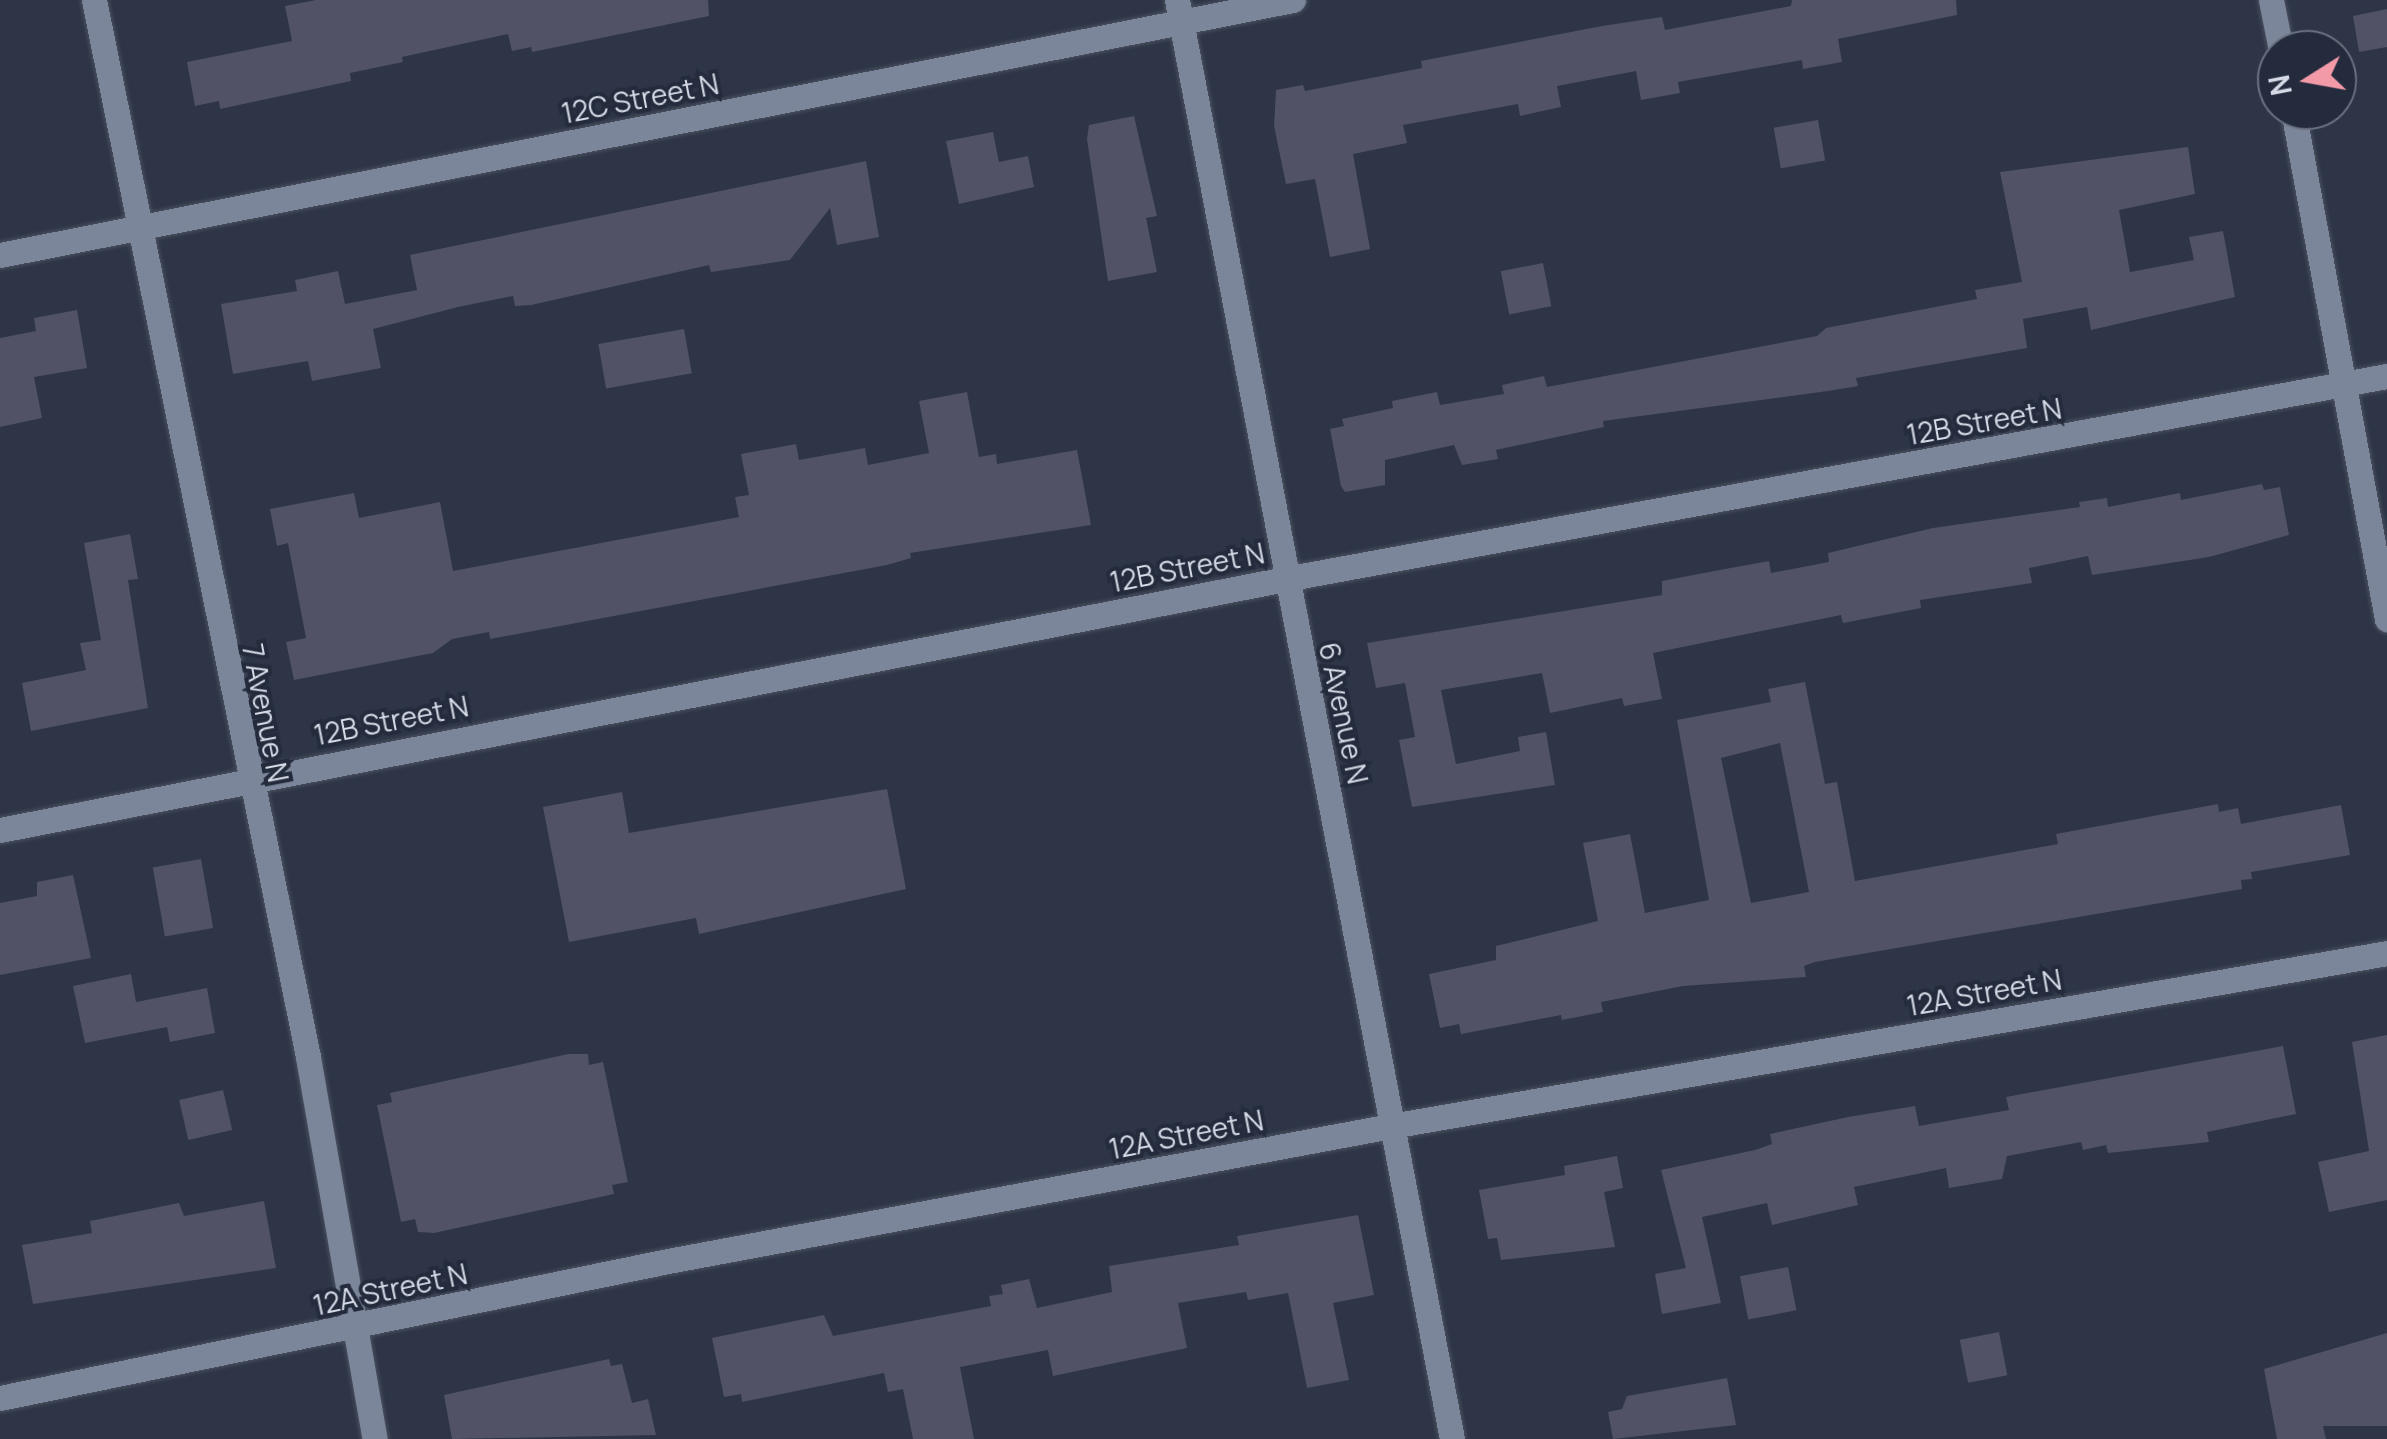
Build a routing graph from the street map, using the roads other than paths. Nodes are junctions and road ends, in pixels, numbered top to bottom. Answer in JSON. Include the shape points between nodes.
{"nodes":[{"id":1,"x":94,"y":0,"type":"edge"},
{"id":2,"x":1293,"y":0,"type":"edge"},
{"id":3,"x":2270,"y":0,"type":"edge"},
{"id":4,"x":1179,"y":10,"type":"edge"},
{"id":5,"x":2277,"y":30,"type":"edge"},
{"id":6,"x":2296,"y":130,"type":"edge"},
{"id":7,"x":139,"y":229,"type":"junction"},
{"id":8,"x":0,"y":255,"type":"edge"},
{"id":9,"x":2387,"y":376,"type":"edge"},
{"id":10,"x":2343,"y":385,"type":"junction"},
{"id":11,"x":1285,"y":579,"type":"junction"},
{"id":12,"x":2387,"y":619,"type":"edge"},
{"id":13,"x":249,"y":778,"type":"junction"},
{"id":14,"x":0,"y":830,"type":"edge"},
{"id":15,"x":2387,"y":952,"type":"edge"},
{"id":16,"x":1392,"y":1126,"type":"junction"},
{"id":17,"x":355,"y":1328,"type":"junction"},
{"id":18,"x":0,"y":1398,"type":"edge"},
{"id":19,"x":375,"y":1439,"type":"edge"},
{"id":20,"x":1452,"y":1439,"type":"edge"}],
"edges":[{"from":1,"to":7,"type":"street","name":"7 Avenue N"},
{"from":2,"to":4,"type":"street","name":"12C Street N"},
{"from":3,"to":5,"type":"street"},
{"from":4,"to":7,"type":"street","name":"12C Street N"},
{"from":4,"to":11,"type":"street","name":"6 Avenue N"},
{"from":6,"to":10,"type":"street"},
{"from":7,"to":8,"type":"street","name":"12C Street N"},
{"from":7,"to":13,"type":"street","name":"7 Avenue N"},
{"from":9,"to":10,"type":"street","name":"12B Street N"},
{"from":10,"to":11,"type":"street","name":"12B Street N"},
{"from":10,"to":12,"type":"street"},
{"from":11,"to":13,"type":"street","name":"12B Street N"},
{"from":11,"to":16,"type":"street","name":"6 Avenue N"},
{"from":13,"to":14,"type":"street","name":"12B Street N"},
{"from":13,"to":17,"type":"street","name":"7 Avenue N","via":[[308,1057]]},
{"from":15,"to":16,"type":"street","name":"12A Street N"},
{"from":16,"to":17,"type":"street","name":"12A Street N","via":[[668,1261]]},
{"from":16,"to":20,"type":"street","name":"6 Avenue N"},
{"from":17,"to":18,"type":"street","name":"12A Street N"},
{"from":17,"to":19,"type":"street","name":"7 Avenue N"}]}
